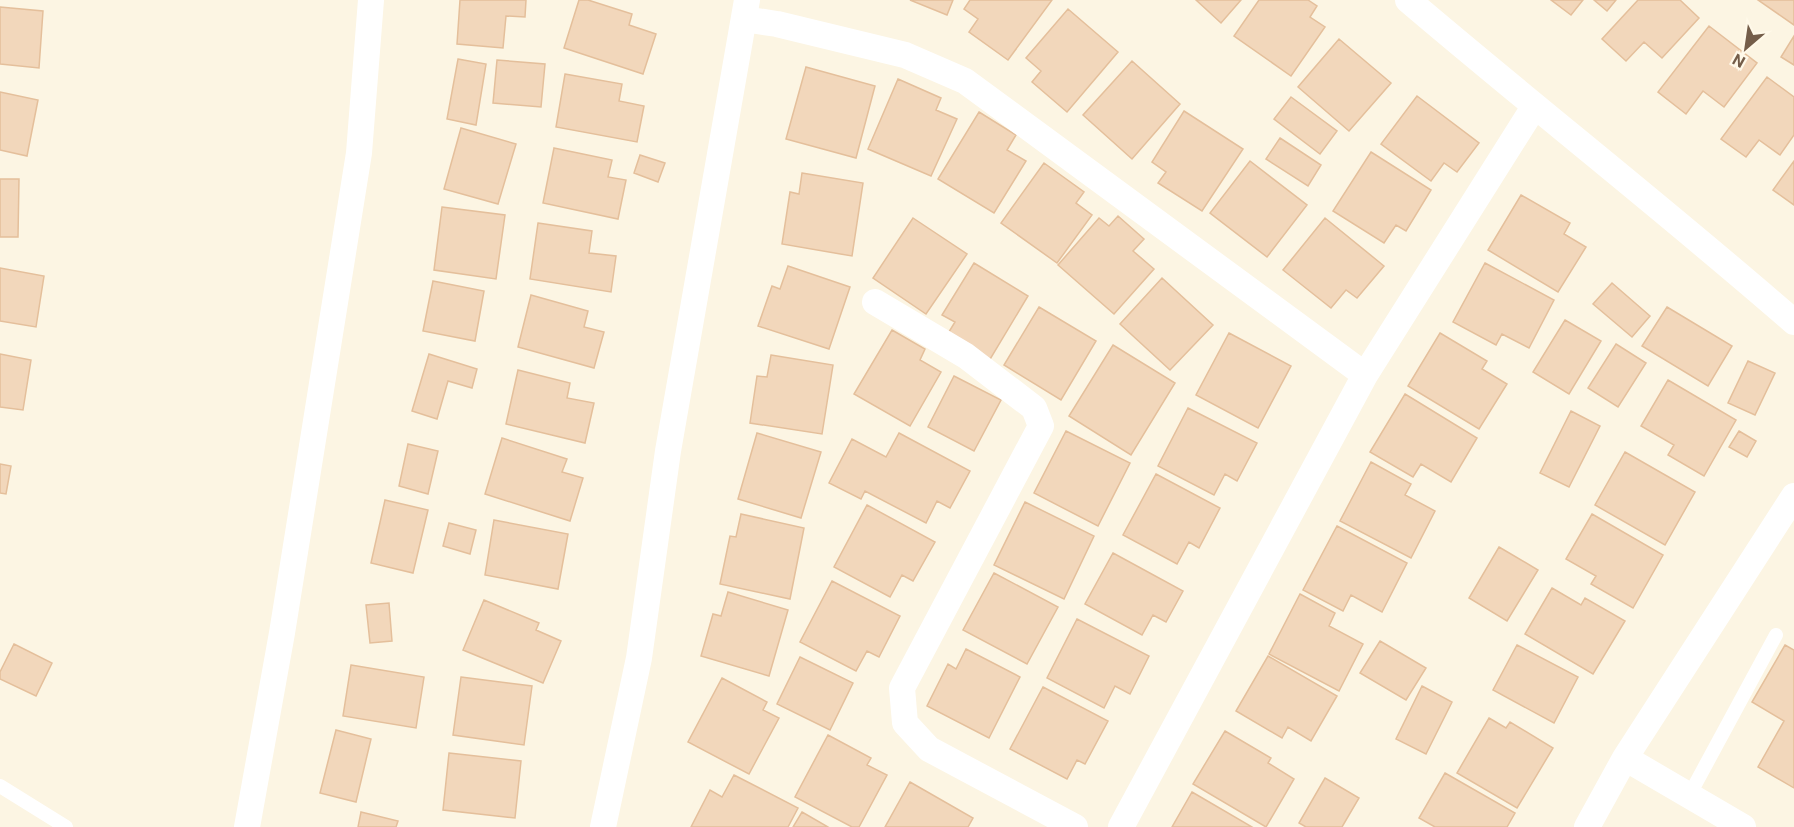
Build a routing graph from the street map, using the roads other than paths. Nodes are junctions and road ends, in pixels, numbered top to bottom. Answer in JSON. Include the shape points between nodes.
{"nodes":[{"id":1,"x":371,"y":0,"type":"edge"},
{"id":2,"x":1408,"y":0,"type":"edge"},
{"id":3,"x":746,"y":10,"type":"edge"},
{"id":4,"x":1534,"y":107,"type":"junction"},
{"id":5,"x":875,"y":302,"type":"dead end"},
{"id":6,"x":1794,"y":322,"type":"edge"},
{"id":7,"x":1365,"y":375,"type":"junction"},
{"id":8,"x":1794,"y":496,"type":"edge"},
{"id":9,"x":1776,"y":635,"type":"dead end"},
{"id":10,"x":1625,"y":758,"type":"junction"},
{"id":11,"x":0,"y":786,"type":"edge"},
{"id":12,"x":1690,"y":794,"type":"junction"},
{"id":13,"x":66,"y":827,"type":"edge"},
{"id":14,"x":247,"y":827,"type":"edge"},
{"id":15,"x":603,"y":827,"type":"edge"},
{"id":16,"x":1075,"y":827,"type":"edge"},
{"id":17,"x":1121,"y":827,"type":"edge"},
{"id":18,"x":1587,"y":827,"type":"edge"},
{"id":19,"x":1743,"y":827,"type":"edge"}],
"edges":[{"from":1,"to":14,"type":"street","via":[[359,153]]},
{"from":2,"to":4,"type":"street"},
{"from":3,"to":7,"type":"street","via":[[777,24],[905,55],[965,81]]},
{"from":3,"to":15,"type":"street","via":[[668,451],[639,658]]},
{"from":4,"to":6,"type":"street","via":[[1707,246]]},
{"from":4,"to":7,"type":"street"},
{"from":5,"to":16,"type":"street","via":[[974,362],[1034,408],[1041,426],[902,688],[905,723],[929,749]]},
{"from":7,"to":17,"type":"street"},
{"from":8,"to":10,"type":"street"},
{"from":9,"to":12,"type":"lane"},
{"from":10,"to":12,"type":"street"},
{"from":10,"to":18,"type":"street"},
{"from":11,"to":13,"type":"lane"},
{"from":12,"to":19,"type":"street"}]}
